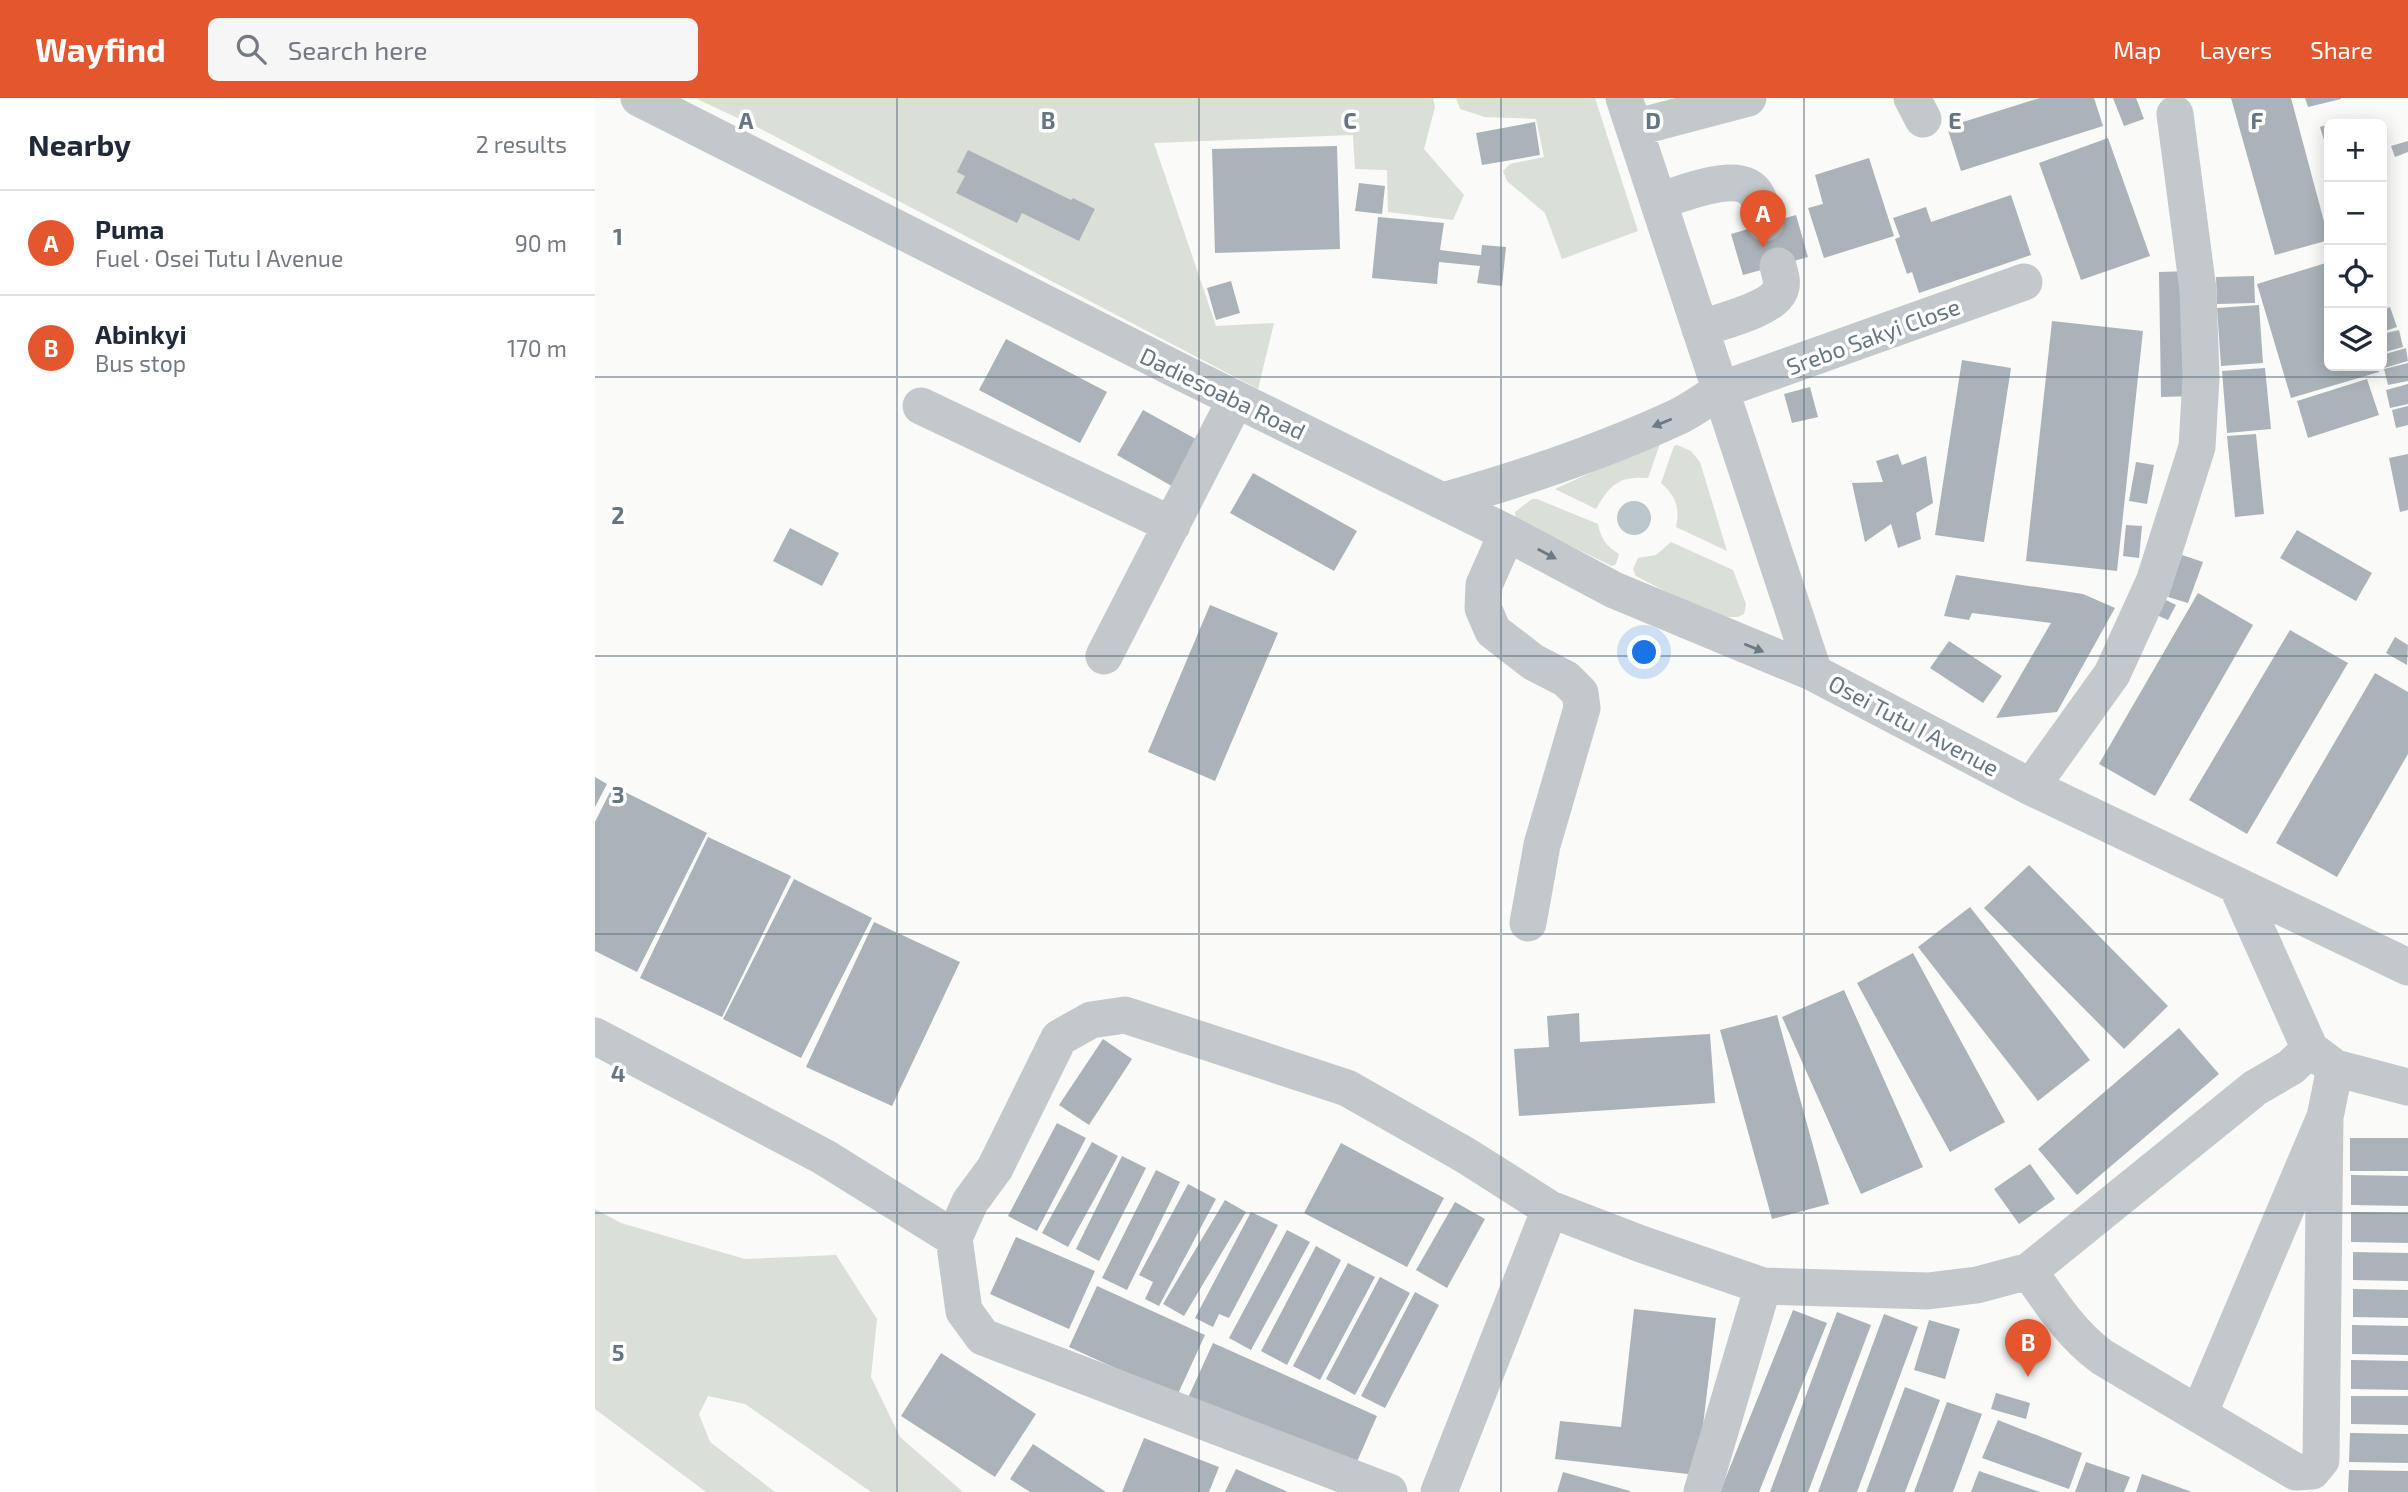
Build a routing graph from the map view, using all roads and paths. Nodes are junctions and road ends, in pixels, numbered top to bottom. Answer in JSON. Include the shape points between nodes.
{"nodes":[{"id":1,"x":639,"y":98,"type":"edge"},
{"id":2,"x":1748,"y":98,"type":"edge"},
{"id":3,"x":1634,"y":107,"type":"edge"},
{"id":4,"x":2175,"y":114,"type":"dead end"},
{"id":5,"x":1658,"y":201,"type":"junction"},
{"id":6,"x":1765,"y":223,"type":"dead end"},
{"id":7,"x":1778,"y":265,"type":"dead end"},
{"id":8,"x":2024,"y":282,"type":"dead end"},
{"id":9,"x":1700,"y":329,"type":"junction"},
{"id":10,"x":1721,"y":390,"type":"junction"},
{"id":11,"x":1236,"y":399,"type":"junction"},
{"id":12,"x":921,"y":406,"type":"dead end"},
{"id":13,"x":1443,"y":501,"type":"junction"},
{"id":14,"x":1172,"y":525,"type":"junction"},
{"id":15,"x":1507,"y":533,"type":"junction"},
{"id":16,"x":1104,"y":656,"type":"dead end"},
{"id":17,"x":1814,"y":673,"type":"junction"},
{"id":18,"x":2031,"y":787,"type":"junction"},
{"id":19,"x":2237,"y":886,"type":"junction"},
{"id":20,"x":1528,"y":923,"type":"dead end"},
{"id":21,"x":2408,"y":967,"type":"edge"},
{"id":22,"x":595,"y":1036,"type":"edge"},
{"id":23,"x":2323,"y":1059,"type":"junction"},
{"id":24,"x":2408,"y":1087,"type":"edge"},
{"id":25,"x":2325,"y":1117,"type":"junction"},
{"id":26,"x":1550,"y":1209,"type":"junction"},
{"id":27,"x":954,"y":1238,"type":"junction"},
{"id":28,"x":2029,"y":1271,"type":"junction"},
{"id":29,"x":1763,"y":1286,"type":"junction"},
{"id":30,"x":2199,"y":1414,"type":"junction"},
{"id":31,"x":1389,"y":1492,"type":"edge"},
{"id":32,"x":1439,"y":1492,"type":"edge"},
{"id":33,"x":1702,"y":1492,"type":"edge"}],
"edges":[{"from":1,"to":11,"type":"street","name":"Dadiesoaba Road"},
{"from":2,"to":3,"type":"street"},
{"from":3,"to":5,"type":"street","name":"Osei Tutu I Avenue"},
{"from":4,"to":18,"type":"street","via":[[2198,289],[2201,378],[2197,447],[2154,582],[2112,674]]},
{"from":5,"to":6,"type":"street","via":[[1727,181],[1743,184],[1757,194]]},
{"from":5,"to":9,"type":"street","name":"Osei Tutu I Avenue"},
{"from":7,"to":9,"type":"street","via":[[1782,283],[1779,295],[1769,304]]},
{"from":8,"to":10,"type":"street","name":"Srebo Sakyi Close"},
{"from":9,"to":10,"type":"street","name":"Osei Tutu I Avenue"},
{"from":10,"to":13,"type":"street","name":"Srebo Sakyi Close","one_way":true,"via":[[1678,417],[1616,442]]},
{"from":10,"to":17,"type":"street","name":"Osei Tutu I Avenue"},
{"from":11,"to":13,"type":"street","name":"Dadiesoaba Road"},
{"from":11,"to":14,"type":"street"},
{"from":12,"to":14,"type":"street"},
{"from":13,"to":15,"type":"street","name":"Dadiesoaba Road"},
{"from":14,"to":16,"type":"street"},
{"from":15,"to":17,"type":"street","name":"Dadiesoaba Road","one_way":true,"via":[[1615,590]]},
{"from":15,"to":20,"type":"street","via":[[1484,585],[1487,620],[1493,631],[1533,662],[1566,679],[1580,694],[1582,708],[1542,845]]},
{"from":17,"to":18,"type":"street","name":"Osei Tutu I Avenue"},
{"from":18,"to":19,"type":"street","name":"Osei Tutu I Avenue"},
{"from":19,"to":21,"type":"street","name":"Osei Tutu I Avenue"},
{"from":19,"to":23,"type":"street"},
{"from":22,"to":27,"type":"street","via":[[824,1157]]},
{"from":23,"to":24,"type":"street"},
{"from":23,"to":25,"type":"street"},
{"from":23,"to":28,"type":"street","via":[[2291,1067],[2255,1088]]},
{"from":25,"to":30,"type":"street"},
{"from":25,"to":30,"type":"street","via":[[2321,1460],[2312,1471],[2296,1472]]},
{"from":26,"to":27,"type":"street","via":[[1347,1088],[1125,1014],[1091,1020],[1059,1038],[995,1168],[970,1202]]},
{"from":26,"to":29,"type":"street"},
{"from":26,"to":32,"type":"street"},
{"from":27,"to":31,"type":"street","via":[[964,1311],[983,1337]]},
{"from":28,"to":29,"type":"street","via":[[1977,1285],[1928,1291]]},
{"from":28,"to":30,"type":"street","via":[[2084,1343]]},
{"from":29,"to":33,"type":"street"}]}
